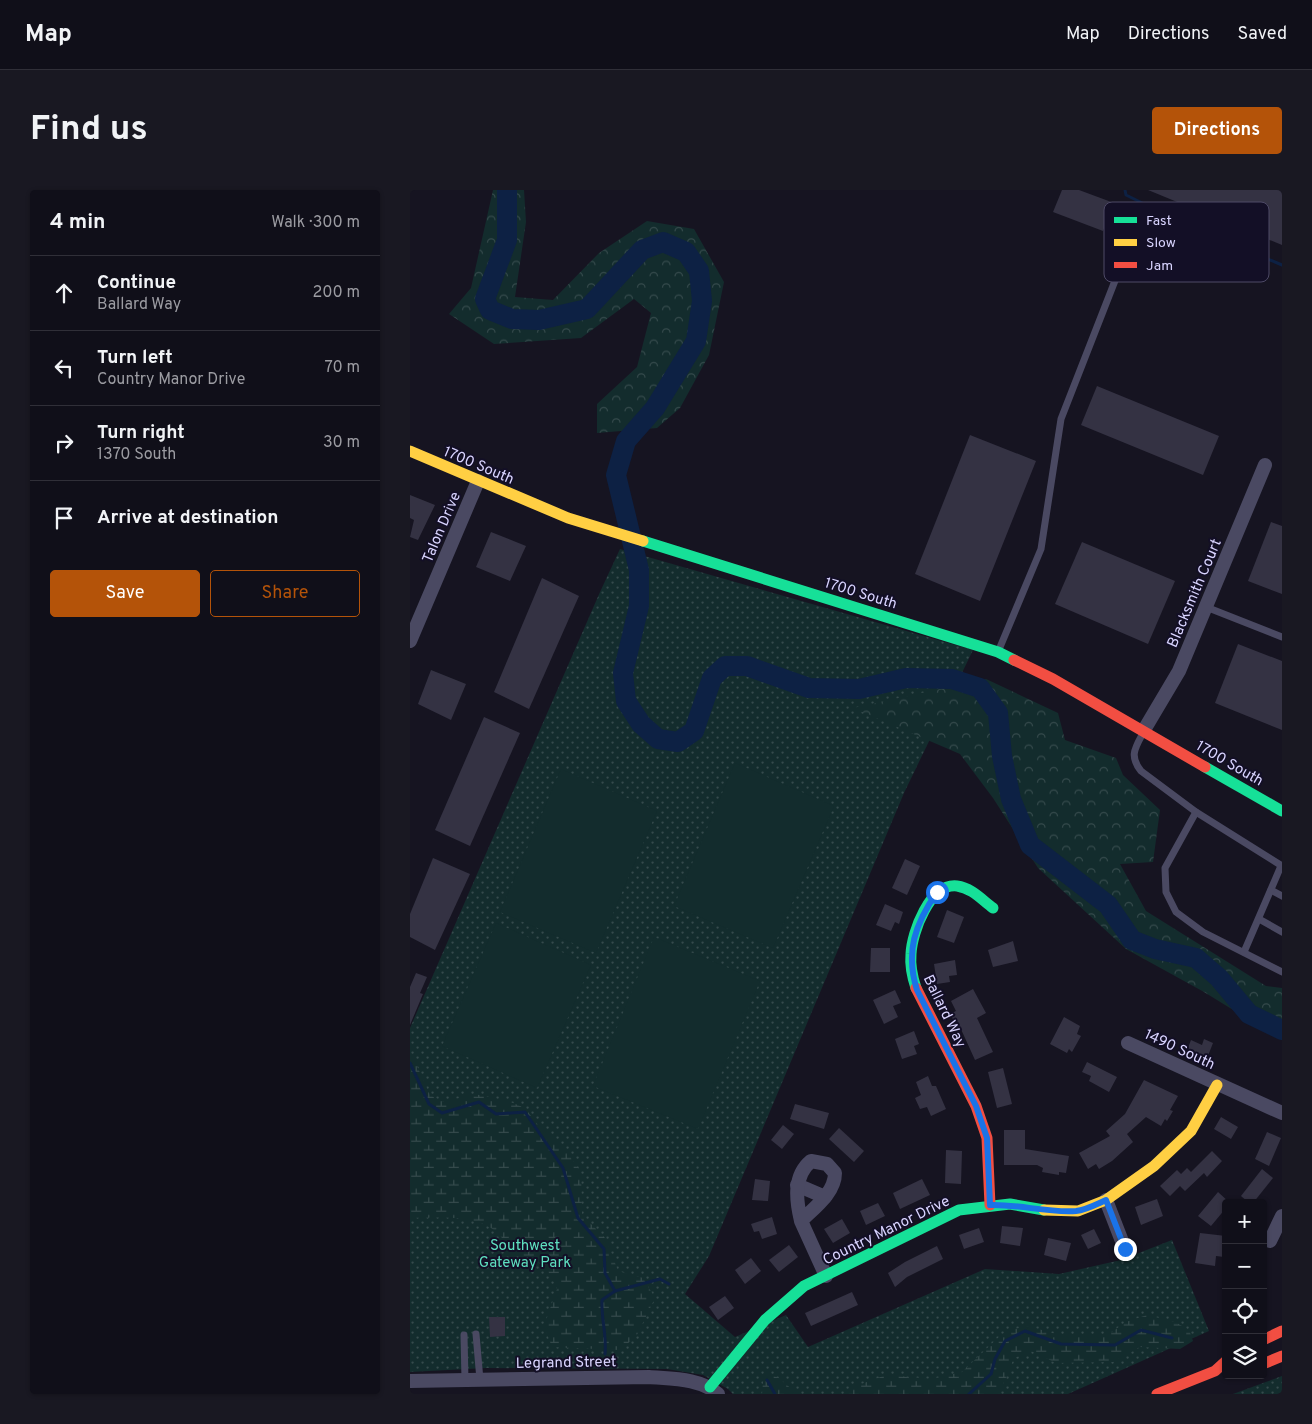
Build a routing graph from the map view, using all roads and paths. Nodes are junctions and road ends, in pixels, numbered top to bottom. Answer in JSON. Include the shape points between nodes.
{"nodes":[{"id":1,"x":1115,"y":282,"type":"edge"},
{"id":2,"x":410,"y":451,"type":"edge"},
{"id":3,"x":1265,"y":465,"type":"dead end"},
{"id":4,"x":478,"y":481,"type":"junction"},
{"id":5,"x":1206,"y":607,"type":"junction"},
{"id":6,"x":1282,"y":637,"type":"edge"},
{"id":7,"x":410,"y":641,"type":"edge"},
{"id":8,"x":998,"y":652,"type":"junction"},
{"id":9,"x":1144,"y":730,"type":"junction"},
{"id":10,"x":1282,"y":811,"type":"edge"},
{"id":11,"x":1196,"y":812,"type":"junction"},
{"id":12,"x":1282,"y":866,"type":"edge"},
{"id":13,"x":1270,"y":890,"type":"junction"},
{"id":14,"x":1282,"y":896,"type":"edge"},
{"id":15,"x":993,"y":908,"type":"dead end"},
{"id":16,"x":1259,"y":919,"type":"junction"},
{"id":17,"x":1282,"y":932,"type":"edge"},
{"id":18,"x":1244,"y":952,"type":"junction"},
{"id":19,"x":1282,"y":972,"type":"edge"},
{"id":20,"x":1128,"y":1043,"type":"dead end"},
{"id":21,"x":1217,"y":1085,"type":"junction"},
{"id":22,"x":1282,"y":1113,"type":"edge"},
{"id":23,"x":797,"y":1185,"type":"junction"},
{"id":24,"x":825,"y":1197,"type":"junction"},
{"id":25,"x":1106,"y":1200,"type":"junction"},
{"id":26,"x":990,"y":1205,"type":"junction"},
{"id":27,"x":1282,"y":1216,"type":"edge"},
{"id":28,"x":801,"y":1221,"type":"junction"},
{"id":29,"x":1270,"y":1241,"type":"dead end"},
{"id":30,"x":1125,"y":1249,"type":"dead end"},
{"id":31,"x":826,"y":1276,"type":"junction"},
{"id":32,"x":1282,"y":1332,"type":"edge"},
{"id":33,"x":476,"y":1334,"type":"dead end"},
{"id":34,"x":464,"y":1335,"type":"dead end"},
{"id":35,"x":1267,"y":1338,"type":"edge"},
{"id":36,"x":1282,"y":1356,"type":"edge"},
{"id":37,"x":1267,"y":1362,"type":"edge"},
{"id":38,"x":1220,"y":1371,"type":"edge"},
{"id":39,"x":465,"y":1380,"type":"junction"},
{"id":40,"x":480,"y":1380,"type":"junction"},
{"id":41,"x":410,"y":1381,"type":"edge"},
{"id":42,"x":714,"y":1390,"type":"edge"},
{"id":43,"x":1157,"y":1394,"type":"edge"}],
"edges":[{"from":1,"to":8,"type":"lane","via":[[1061,419],[1042,549]]},
{"from":2,"to":4,"type":"main road","name":"1700 South"},
{"from":3,"to":5,"type":"street","name":"Blacksmith Court"},
{"from":4,"to":7,"type":"street","name":"Talon Drive"},
{"from":4,"to":8,"type":"main road","name":"1700 South","via":[[568,518]]},
{"from":5,"to":6,"type":"lane"},
{"from":5,"to":9,"type":"street","name":"Blacksmith Court","via":[[1179,671]]},
{"from":8,"to":9,"type":"main road","name":"1700 South"},
{"from":9,"to":10,"type":"main road","name":"1700 South"},
{"from":9,"to":11,"type":"lane","via":[[1133,754],[1134,762],[1141,771]]},
{"from":11,"to":12,"type":"lane"},
{"from":11,"to":18,"type":"lane","via":[[1165,868],[1166,892],[1176,912],[1203,932]]},
{"from":12,"to":13,"type":"lane"},
{"from":13,"to":14,"type":"lane"},
{"from":13,"to":16,"type":"lane"},
{"from":15,"to":26,"type":"main road","name":"Ballard Way","via":[[972,891],[953,886],[937,892],[925,909],[911,947],[910,970],[976,1106],[987,1138]]},
{"from":16,"to":17,"type":"lane"},
{"from":16,"to":18,"type":"lane"},
{"from":18,"to":19,"type":"lane"},
{"from":20,"to":21,"type":"street","name":"1490 South"},
{"from":21,"to":22,"type":"street","name":"1490 South"},
{"from":21,"to":25,"type":"main road","name":"Country Manor Drive","via":[[1191,1131],[1154,1166]]},
{"from":23,"to":24,"type":"street"},
{"from":23,"to":24,"type":"street","via":[[803,1167],[811,1161],[827,1164],[835,1173],[835,1182]]},
{"from":23,"to":28,"type":"street"},
{"from":24,"to":28,"type":"street"},
{"from":25,"to":26,"type":"main road","name":"Country Manor Drive","via":[[1078,1211]]},
{"from":25,"to":30,"type":"street"},
{"from":26,"to":31,"type":"main road","name":"Country Manor Drive","via":[[959,1210]]},
{"from":27,"to":29,"type":"street"},
{"from":28,"to":31,"type":"street"},
{"from":31,"to":42,"type":"main road","name":"Country Manor Drive","via":[[781,1302]]},
{"from":32,"to":35,"type":"main road"},
{"from":33,"to":40,"type":"lane"},
{"from":34,"to":39,"type":"lane"},
{"from":36,"to":37,"type":"main road"},
{"from":38,"to":43,"type":"main road"},
{"from":39,"to":40,"type":"street","name":"Legrand Street"},
{"from":39,"to":41,"type":"street","name":"Legrand Street"},
{"from":40,"to":42,"type":"street","name":"Legrand Street","via":[[649,1377],[680,1380]]}]}
